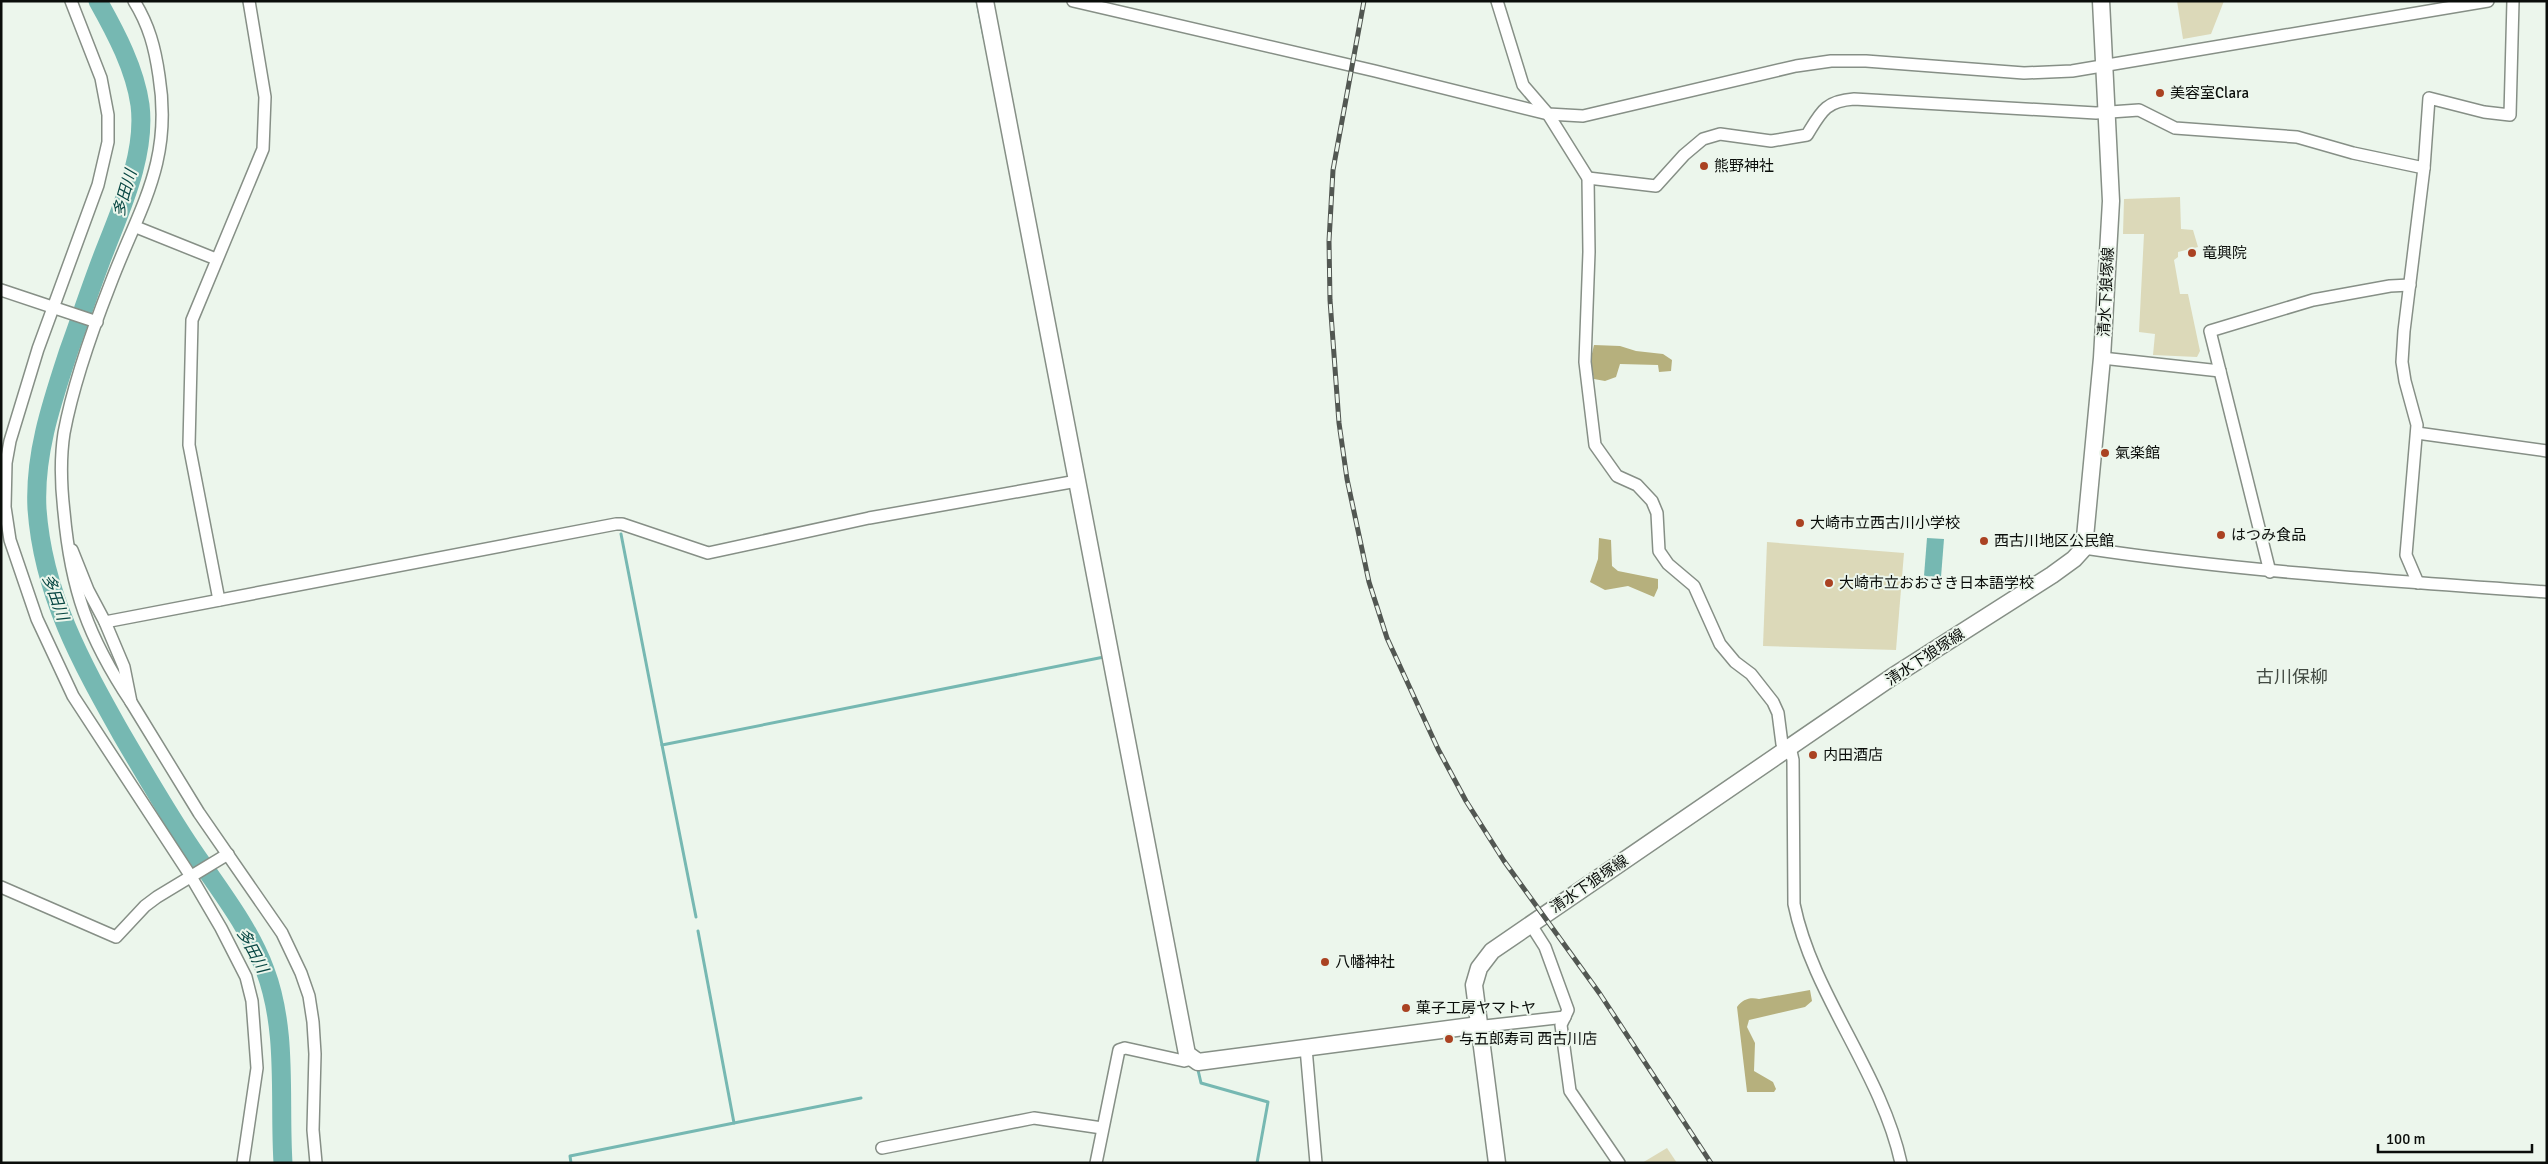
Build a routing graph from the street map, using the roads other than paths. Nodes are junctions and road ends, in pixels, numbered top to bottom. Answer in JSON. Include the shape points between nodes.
{"nodes":[{"id":1,"x":71,"y":1,"type":"edge"},
{"id":2,"x":134,"y":1,"type":"edge"},
{"id":3,"x":248,"y":1,"type":"edge"},
{"id":4,"x":985,"y":1,"type":"edge"},
{"id":5,"x":1072,"y":1,"type":"edge"},
{"id":6,"x":1497,"y":1,"type":"edge"},
{"id":7,"x":2101,"y":1,"type":"edge"},
{"id":8,"x":2488,"y":1,"type":"edge"},
{"id":9,"x":2513,"y":1,"type":"edge"},
{"id":10,"x":2104,"y":67,"type":"junction"},
{"id":11,"x":2105,"y":111,"type":"junction"},
{"id":12,"x":1548,"y":114,"type":"junction"},
{"id":13,"x":2424,"y":168,"type":"junction"},
{"id":14,"x":1588,"y":178,"type":"junction"},
{"id":15,"x":136,"y":227,"type":"junction"},
{"id":16,"x":216,"y":259,"type":"junction"},
{"id":17,"x":2410,"y":285,"type":"junction"},
{"id":18,"x":1,"y":290,"type":"edge"},
{"id":19,"x":57,"y":309,"type":"junction"},
{"id":20,"x":94,"y":321,"type":"junction"},
{"id":21,"x":2102,"y":358,"type":"junction"},
{"id":22,"x":2220,"y":372,"type":"junction"},
{"id":23,"x":2417,"y":434,"type":"junction"},
{"id":24,"x":2547,"y":451,"type":"edge"},
{"id":25,"x":3,"y":468,"type":"edge"},
{"id":26,"x":1077,"y":481,"type":"junction"},
{"id":27,"x":65,"y":532,"type":"junction"},
{"id":28,"x":2084,"y":548,"type":"junction"},
{"id":29,"x":2270,"y":572,"type":"junction"},
{"id":30,"x":2418,"y":583,"type":"junction"},
{"id":31,"x":2547,"y":592,"type":"edge"},
{"id":32,"x":219,"y":600,"type":"junction"},
{"id":33,"x":105,"y":622,"type":"junction"},
{"id":34,"x":131,"y":702,"type":"junction"},
{"id":35,"x":1790,"y":747,"type":"junction"},
{"id":36,"x":226,"y":856,"type":"junction"},
{"id":37,"x":192,"y":875,"type":"junction"},
{"id":38,"x":1,"y":887,"type":"edge"},
{"id":39,"x":1531,"y":925,"type":"junction"},
{"id":40,"x":1565,"y":1018,"type":"junction"},
{"id":41,"x":1479,"y":1025,"type":"junction"},
{"id":42,"x":1306,"y":1048,"type":"junction"},
{"id":43,"x":1192,"y":1059,"type":"junction"},
{"id":44,"x":1102,"y":1128,"type":"junction"},
{"id":45,"x":882,"y":1148,"type":"dead end"},
{"id":46,"x":243,"y":1163,"type":"edge"},
{"id":47,"x":316,"y":1163,"type":"edge"},
{"id":48,"x":1096,"y":1163,"type":"edge"},
{"id":49,"x":1316,"y":1163,"type":"edge"},
{"id":50,"x":1497,"y":1163,"type":"edge"},
{"id":51,"x":1619,"y":1163,"type":"edge"},
{"id":52,"x":1901,"y":1163,"type":"edge"}],
"edges":[{"from":1,"to":19,"type":"street","via":[[101,78],[108,115],[108,142],[98,185]]},
{"from":2,"to":15,"type":"street","via":[[152,40],[163,97],[158,162]]},
{"from":3,"to":16,"type":"street","via":[[265,97],[263,149]]},
{"from":4,"to":26,"type":"main road"},
{"from":5,"to":12,"type":"street"},
{"from":6,"to":12,"type":"street","via":[[1523,85]]},
{"from":7,"to":10,"type":"main road","name":"清水下狼塚線"},
{"from":8,"to":10,"type":"street"},
{"from":9,"to":13,"type":"street","via":[[2510,114],[2484,112],[2429,98]]},
{"from":10,"to":11,"type":"main road","name":"清水下狼塚線"},
{"from":10,"to":12,"type":"street","via":[[2024,73],[1866,61],[1831,62],[1796,66],[1583,116]]},
{"from":11,"to":13,"type":"street","via":[[2138,110],[2175,128],[2298,137]]},
{"from":11,"to":14,"type":"street","via":[[1836,100],[1820,113],[1807,136],[1770,141],[1720,134],[1703,139],[1656,186]]},
{"from":11,"to":21,"type":"main road","name":"清水下狼塚線","via":[[2111,201]]},
{"from":12,"to":14,"type":"street"},
{"from":13,"to":17,"type":"street"},
{"from":14,"to":35,"type":"street","via":[[1585,362],[1595,446],[1617,476],[1637,485],[1652,501],[1657,513],[1659,551],[1668,564],[1694,586],[1720,644],[1773,702],[1778,713],[1782,744]]},
{"from":15,"to":16,"type":"street"},
{"from":15,"to":20,"type":"street"},
{"from":16,"to":32,"type":"street","via":[[192,320],[188,445]]},
{"from":17,"to":22,"type":"street","via":[[2313,300],[2210,331]]},
{"from":17,"to":23,"type":"street","via":[[2402,362]]},
{"from":18,"to":19,"type":"street"},
{"from":19,"to":20,"type":"street"},
{"from":19,"to":25,"type":"street","via":[[16,416]]},
{"from":20,"to":27,"type":"street","via":[[64,433]]},
{"from":21,"to":22,"type":"street"},
{"from":21,"to":28,"type":"main road","name":"清水下狼塚線"},
{"from":22,"to":29,"type":"street"},
{"from":23,"to":24,"type":"street"},
{"from":23,"to":30,"type":"street","via":[[2406,555]]},
{"from":25,"to":37,"type":"street","via":[[10,540],[41,627],[73,696]]},
{"from":26,"to":32,"type":"street","via":[[869,518],[708,553],[616,524]]},
{"from":26,"to":43,"type":"main road","via":[[1187,1054]]},
{"from":27,"to":33,"type":"street","via":[[88,590]]},
{"from":27,"to":34,"type":"street","via":[[74,588],[84,616]]},
{"from":28,"to":29,"type":"street"},
{"from":28,"to":35,"type":"main road","name":"清水下狼塚線","via":[[2052,575],[1892,677]]},
{"from":29,"to":30,"type":"street"},
{"from":30,"to":31,"type":"street"},
{"from":32,"to":33,"type":"street"},
{"from":33,"to":34,"type":"street","via":[[124,667]]},
{"from":34,"to":36,"type":"street"},
{"from":35,"to":39,"type":"main road","name":"清水下狼塚線"},
{"from":35,"to":52,"type":"street","via":[[1793,760],[1796,916],[1818,973],[1886,1116]]},
{"from":36,"to":37,"type":"street"},
{"from":36,"to":47,"type":"street","via":[[282,933],[309,996],[315,1054],[313,1130]]},
{"from":37,"to":38,"type":"street","via":[[145,906],[116,937]]},
{"from":37,"to":46,"type":"street","via":[[237,957],[252,1001],[257,1068]]},
{"from":39,"to":40,"type":"street","via":[[1548,956],[1568,1010]]},
{"from":39,"to":41,"type":"main road","name":"清水下狼塚線","via":[[1492,952],[1479,968],[1474,985]]},
{"from":40,"to":41,"type":"street"},
{"from":40,"to":51,"type":"street","via":[[1562,1025],[1570,1091]]},
{"from":41,"to":42,"type":"main road"},
{"from":41,"to":50,"type":"main road","name":"清水下狼塚線"},
{"from":42,"to":43,"type":"main road","via":[[1198,1062]]},
{"from":42,"to":49,"type":"street"},
{"from":43,"to":44,"type":"street","via":[[1184,1061],[1125,1048],[1119,1050]]},
{"from":44,"to":45,"type":"street","via":[[1034,1118]]},
{"from":44,"to":48,"type":"street"}]}
